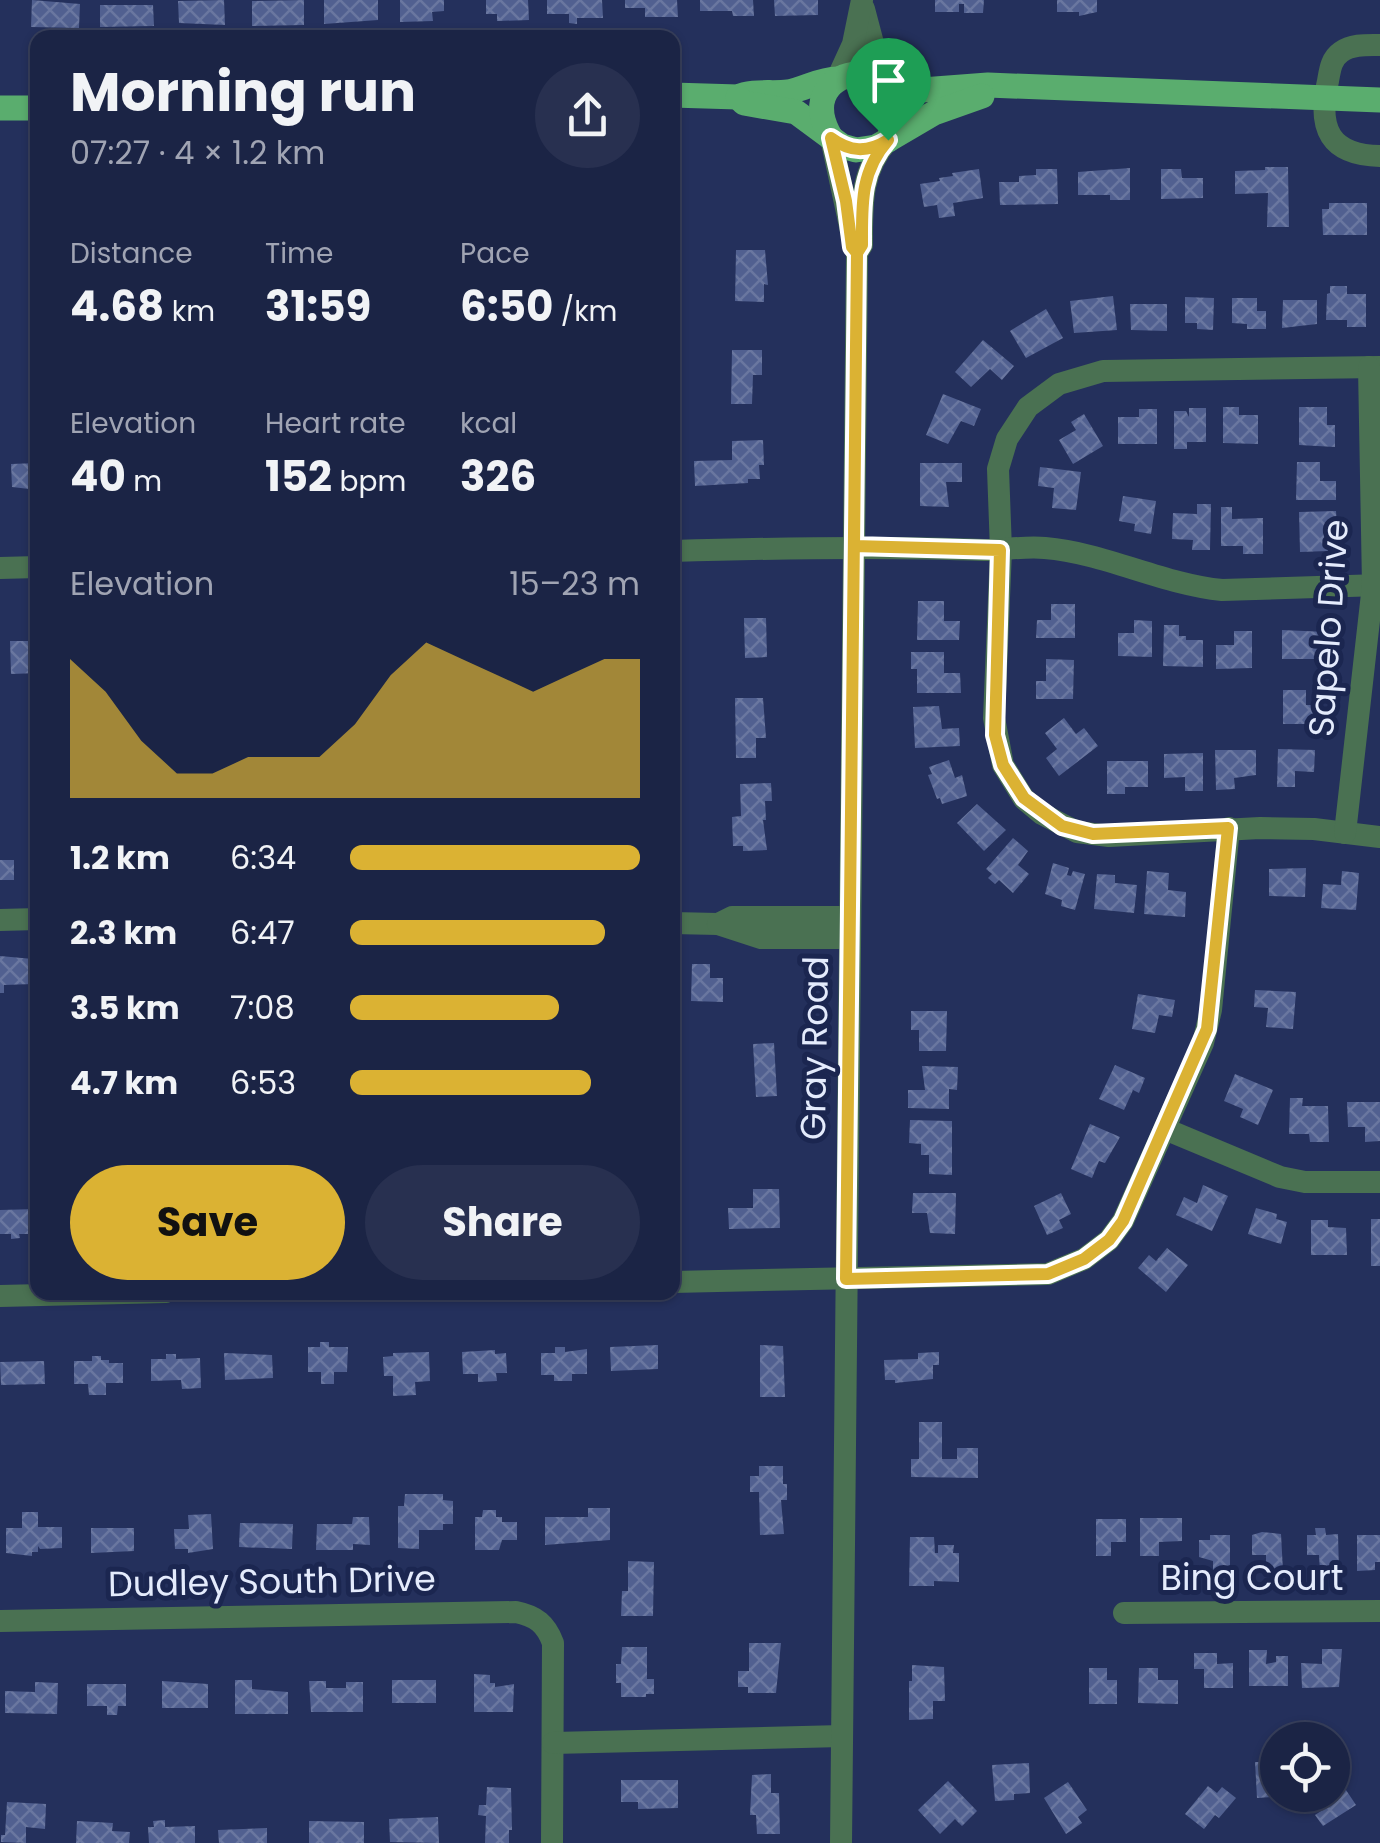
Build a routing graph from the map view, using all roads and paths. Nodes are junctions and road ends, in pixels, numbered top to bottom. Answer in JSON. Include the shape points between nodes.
{"nodes":[{"id":1,"x":862,"y":3,"type":"edge"},
{"id":2,"x":1380,"y":45,"type":"edge"},
{"id":3,"x":837,"y":79,"type":"junction"},
{"id":4,"x":884,"y":81,"type":"junction"},
{"id":5,"x":1005,"y":86,"type":"junction"},
{"id":6,"x":680,"y":95,"type":"edge"},
{"id":7,"x":738,"y":97,"type":"junction"},
{"id":8,"x":1324,"y":98,"type":"junction"},
{"id":9,"x":1380,"y":100,"type":"edge"},
{"id":10,"x":0,"y":108,"type":"edge"},
{"id":11,"x":30,"y":108,"type":"edge"},
{"id":12,"x":831,"y":138,"type":"junction"},
{"id":13,"x":888,"y":140,"type":"junction"},
{"id":14,"x":1380,"y":156,"type":"edge"},
{"id":15,"x":857,"y":253,"type":"junction"},
{"id":16,"x":1374,"y":367,"type":"edge"},
{"id":17,"x":854,"y":546,"type":"junction"},
{"id":18,"x":1000,"y":550,"type":"junction"},
{"id":19,"x":680,"y":551,"type":"edge"},
{"id":20,"x":30,"y":567,"type":"edge"},
{"id":21,"x":0,"y":568,"type":"edge"},
{"id":22,"x":1376,"y":585,"type":"edge"},
{"id":23,"x":1228,"y":828,"type":"junction"},
{"id":24,"x":1345,"y":833,"type":"junction"},
{"id":25,"x":1380,"y":837,"type":"edge"},
{"id":26,"x":30,"y":918,"type":"edge"},
{"id":27,"x":0,"y":920,"type":"edge"},
{"id":28,"x":680,"y":924,"type":"edge"},
{"id":29,"x":850,"y":928,"type":"junction"},
{"id":30,"x":1165,"y":1129,"type":"junction"},
{"id":31,"x":1380,"y":1182,"type":"edge"},
{"id":32,"x":846,"y":1279,"type":"junction"},
{"id":33,"x":680,"y":1282,"type":"edge"},
{"id":34,"x":30,"y":1295,"type":"edge"},
{"id":35,"x":0,"y":1296,"type":"edge"},
{"id":36,"x":1380,"y":1611,"type":"edge"},
{"id":37,"x":1124,"y":1613,"type":"dead end"},
{"id":38,"x":0,"y":1621,"type":"edge"},
{"id":39,"x":842,"y":1736,"type":"junction"},
{"id":40,"x":553,"y":1743,"type":"junction"},
{"id":41,"x":552,"y":1843,"type":"edge"},
{"id":42,"x":841,"y":1843,"type":"edge"}],
"edges":[{"from":1,"to":3,"type":"street"},
{"from":1,"to":4,"type":"street"},
{"from":2,"to":8,"type":"street","via":[[1338,55]]},
{"from":3,"to":4,"type":"main road","via":[[860,72]]},
{"from":3,"to":7,"type":"main road"},
{"from":3,"to":12,"type":"main road","via":[[820,114]]},
{"from":4,"to":5,"type":"main road","via":[[922,90]]},
{"from":4,"to":13,"type":"main road","via":[[898,106]]},
{"from":5,"to":8,"type":"main road"},
{"from":5,"to":13,"type":"main road","via":[[934,112]]},
{"from":6,"to":7,"type":"main road"},
{"from":7,"to":12,"type":"main road","via":[[796,112]]},
{"from":8,"to":9,"type":"main road"},
{"from":8,"to":14,"type":"street","via":[[1326,127],[1338,146],[1350,154]]},
{"from":10,"to":11,"type":"main road"},
{"from":12,"to":13,"type":"main road","via":[[856,150]]},
{"from":12,"to":15,"type":"street","name":"Gray Road"},
{"from":13,"to":15,"type":"street","name":"Gray Road","via":[[864,182]]},
{"from":15,"to":17,"type":"street","name":"Gray Road"},
{"from":16,"to":18,"type":"street","via":[[1104,371],[1059,384],[1028,407],[1004,447]]},
{"from":16,"to":22,"type":"street","name":"Sapelo Drive"},
{"from":17,"to":18,"type":"street"},
{"from":17,"to":19,"type":"street"},
{"from":17,"to":29,"type":"street","name":"Gray Road"},
{"from":18,"to":22,"type":"street","via":[[1072,552],[1198,588]]},
{"from":18,"to":23,"type":"street","via":[[995,735],[1003,765],[1024,798],[1062,826],[1093,834]]},
{"from":20,"to":21,"type":"street"},
{"from":22,"to":24,"type":"street","name":"Sapelo Drive"},
{"from":23,"to":24,"type":"street"},
{"from":23,"to":30,"type":"street","via":[[1207,1029]]},
{"from":24,"to":25,"type":"street"},
{"from":26,"to":27,"type":"street"},
{"from":28,"to":29,"type":"street","via":[[718,924],[732,917]]},
{"from":29,"to":32,"type":"street","name":"Gray Road"},
{"from":30,"to":31,"type":"street","via":[[1280,1178]]},
{"from":30,"to":32,"type":"street","via":[[1123,1221],[1109,1240],[1071,1266],[1025,1276]]},
{"from":32,"to":33,"type":"street"},
{"from":32,"to":39,"type":"street","name":"Gray Road"},
{"from":34,"to":35,"type":"street"},
{"from":36,"to":37,"type":"street","name":"Bing Court"},
{"from":38,"to":40,"type":"street","name":"Dudley South Drive","via":[[530,1614],[553,1643]]},
{"from":39,"to":40,"type":"street"},
{"from":39,"to":42,"type":"street","name":"Gray Road"},
{"from":40,"to":41,"type":"street"}]}
